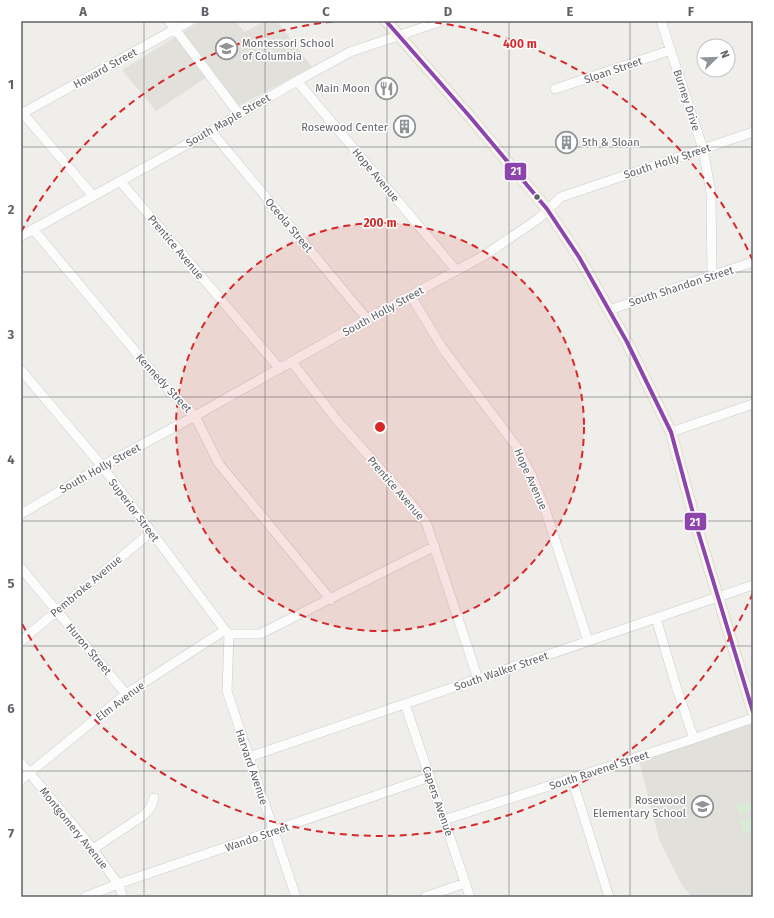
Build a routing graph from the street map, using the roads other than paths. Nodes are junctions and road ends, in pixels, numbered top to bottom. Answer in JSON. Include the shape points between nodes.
{"nodes":[{"id":1,"x":169,"y":21,"type":"edge"},
{"id":2,"x":190,"y":21,"type":"edge"},
{"id":3,"x":386,"y":21,"type":"edge"},
{"id":4,"x":442,"y":21,"type":"edge"},
{"id":5,"x":661,"y":21,"type":"edge"},
{"id":6,"x":176,"y":29,"type":"junction"},
{"id":7,"x":398,"y":36,"type":"junction"},
{"id":8,"x":671,"y":50,"type":"junction"},
{"id":9,"x":297,"y":81,"type":"junction"},
{"id":10,"x":556,"y":90,"type":"dead end"},
{"id":11,"x":22,"y":113,"type":"edge"},
{"id":12,"x":240,"y":114,"type":"junction"},
{"id":13,"x":211,"y":131,"type":"junction"},
{"id":14,"x":753,"y":132,"type":"edge"},
{"id":15,"x":703,"y":149,"type":"junction"},
{"id":16,"x":120,"y":181,"type":"junction"},
{"id":17,"x":93,"y":196,"type":"junction"},
{"id":18,"x":547,"y":209,"type":"junction"},
{"id":19,"x":32,"y":229,"type":"junction"},
{"id":20,"x":21,"y":236,"type":"edge"},
{"id":21,"x":753,"y":262,"type":"edge"},
{"id":22,"x":456,"y":270,"type":"junction"},
{"id":23,"x":712,"y":276,"type":"junction"},
{"id":24,"x":411,"y":296,"type":"junction"},
{"id":25,"x":609,"y":310,"type":"junction"},
{"id":26,"x":367,"y":319,"type":"junction"},
{"id":27,"x":292,"y":362,"type":"junction"},
{"id":28,"x":280,"y":369,"type":"junction"},
{"id":29,"x":21,"y":370,"type":"edge"},
{"id":30,"x":753,"y":404,"type":"edge"},
{"id":31,"x":195,"y":416,"type":"junction"},
{"id":32,"x":671,"y":432,"type":"junction"},
{"id":33,"x":102,"y":466,"type":"junction"},
{"id":34,"x":21,"y":514,"type":"edge"},
{"id":35,"x":151,"y":532,"type":"junction"},
{"id":36,"x":435,"y":546,"type":"junction"},
{"id":37,"x":21,"y":568,"type":"edge"},
{"id":38,"x":753,"y":585,"type":"edge"},
{"id":39,"x":717,"y":597,"type":"junction"},
{"id":40,"x":330,"y":600,"type":"junction"},
{"id":41,"x":57,"y":610,"type":"junction"},
{"id":42,"x":656,"y":618,"type":"junction"},
{"id":43,"x":227,"y":632,"type":"junction"},
{"id":44,"x":21,"y":641,"type":"edge"},
{"id":45,"x":588,"y":641,"type":"junction"},
{"id":46,"x":478,"y":679,"type":"junction"},
{"id":47,"x":126,"y":694,"type":"junction"},
{"id":48,"x":405,"y":704,"type":"junction"},
{"id":49,"x":753,"y":712,"type":"edge"},
{"id":50,"x":753,"y":718,"type":"edge"},
{"id":51,"x":694,"y":739,"type":"junction"},
{"id":52,"x":249,"y":758,"type":"junction"},
{"id":53,"x":21,"y":763,"type":"edge"},
{"id":54,"x":30,"y":774,"type":"junction"},
{"id":55,"x":430,"y":777,"type":"junction"},
{"id":56,"x":572,"y":779,"type":"junction"},
{"id":57,"x":21,"y":780,"type":"edge"},
{"id":58,"x":154,"y":798,"type":"dead end"},
{"id":59,"x":444,"y":820,"type":"junction"},
{"id":60,"x":274,"y":831,"type":"junction"},
{"id":61,"x":92,"y":849,"type":"junction"},
{"id":62,"x":466,"y":883,"type":"junction"},
{"id":63,"x":118,"y":884,"type":"junction"},
{"id":64,"x":85,"y":897,"type":"edge"},
{"id":65,"x":123,"y":897,"type":"edge"},
{"id":66,"x":296,"y":897,"type":"edge"},
{"id":67,"x":425,"y":897,"type":"edge"},
{"id":68,"x":470,"y":897,"type":"edge"},
{"id":69,"x":608,"y":897,"type":"edge"}],
"edges":[{"from":1,"to":6,"type":"street"},
{"from":2,"to":6,"type":"street","name":"Howard Street"},
{"from":3,"to":7,"type":"main road"},
{"from":4,"to":7,"type":"street","name":"South Maple Street"},
{"from":5,"to":8,"type":"street","name":"Burney Drive"},
{"from":6,"to":11,"type":"street","name":"Howard Street"},
{"from":6,"to":12,"type":"street"},
{"from":7,"to":9,"type":"street","name":"South Maple Street","via":[[350,52]]},
{"from":7,"to":18,"type":"main road"},
{"from":8,"to":10,"type":"street","name":"Sloan Street"},
{"from":8,"to":15,"type":"street","name":"Burney Drive"},
{"from":9,"to":12,"type":"street","name":"South Maple Street"},
{"from":9,"to":22,"type":"street","name":"Hope Avenue"},
{"from":11,"to":17,"type":"street"},
{"from":12,"to":13,"type":"street","name":"South Maple Street"},
{"from":13,"to":16,"type":"street","name":"South Maple Street"},
{"from":13,"to":26,"type":"street","name":"Oceola Street"},
{"from":14,"to":15,"type":"street","name":"South Holly Street"},
{"from":15,"to":18,"type":"street","name":"South Holly Street","via":[[561,197]]},
{"from":15,"to":23,"type":"street","name":"Burney Drive","via":[[711,193]]},
{"from":16,"to":17,"type":"street","name":"South Maple Street"},
{"from":16,"to":28,"type":"street","name":"Prentice Avenue"},
{"from":17,"to":19,"type":"street","name":"South Maple Street"},
{"from":18,"to":22,"type":"street","name":"South Holly Street","via":[[538,219],[485,255]]},
{"from":18,"to":25,"type":"main road","via":[[579,257]]},
{"from":19,"to":20,"type":"street","name":"South Maple Street"},
{"from":19,"to":31,"type":"street","name":"Kennedy Street","via":[[160,381]]},
{"from":21,"to":23,"type":"street","name":"South Shandon Street"},
{"from":22,"to":24,"type":"street","name":"South Holly Street"},
{"from":23,"to":25,"type":"street","name":"South Shandon Street"},
{"from":24,"to":26,"type":"street","name":"South Holly Street"},
{"from":24,"to":45,"type":"street","name":"Hope Avenue","via":[[443,349],[516,446],[531,474]]},
{"from":25,"to":32,"type":"main road"},
{"from":26,"to":27,"type":"street","name":"South Holly Street"},
{"from":27,"to":28,"type":"street","name":"South Holly Street"},
{"from":27,"to":36,"type":"street","name":"Prentice Avenue","via":[[341,424],[426,522]]},
{"from":28,"to":31,"type":"street","name":"South Holly Street"},
{"from":29,"to":33,"type":"street","name":"Superior Street"},
{"from":30,"to":32,"type":"street"},
{"from":31,"to":33,"type":"street","name":"South Holly Street"},
{"from":31,"to":40,"type":"street","name":"Kennedy Street","via":[[219,464]]},
{"from":32,"to":39,"type":"main road"},
{"from":33,"to":34,"type":"street","name":"South Holly Street"},
{"from":33,"to":35,"type":"street","name":"Superior Street"},
{"from":35,"to":41,"type":"street","name":"Pembroke Avenue"},
{"from":35,"to":43,"type":"street","name":"Superior Street"},
{"from":36,"to":40,"type":"street"},
{"from":36,"to":46,"type":"street","name":"Prentice Avenue"},
{"from":37,"to":41,"type":"street","name":"Huron Street"},
{"from":38,"to":39,"type":"street","name":"South Walker Street"},
{"from":39,"to":42,"type":"street","name":"South Walker Street"},
{"from":39,"to":49,"type":"main road"},
{"from":40,"to":43,"type":"street","via":[[260,634]]},
{"from":41,"to":44,"type":"street","name":"Pembroke Avenue"},
{"from":41,"to":47,"type":"street","name":"Huron Street"},
{"from":42,"to":45,"type":"street","name":"South Walker Street"},
{"from":42,"to":51,"type":"street"},
{"from":43,"to":47,"type":"street","name":"Elm Avenue"},
{"from":43,"to":52,"type":"street","name":"Harvard Avenue","via":[[227,691]]},
{"from":45,"to":46,"type":"street","name":"South Walker Street"},
{"from":46,"to":48,"type":"street","name":"South Walker Street"},
{"from":47,"to":54,"type":"street","name":"Elm Avenue"},
{"from":48,"to":52,"type":"street","name":"South Walker Street"},
{"from":48,"to":55,"type":"street","name":"Capers Avenue"},
{"from":50,"to":51,"type":"street","name":"South Ravenel Street"},
{"from":51,"to":56,"type":"street","name":"South Ravenel Street"},
{"from":52,"to":60,"type":"street","name":"Harvard Avenue"},
{"from":53,"to":54,"type":"street","name":"Montgomery Avenue"},
{"from":54,"to":57,"type":"street","name":"Elm Avenue"},
{"from":54,"to":61,"type":"street","name":"Montgomery Avenue"},
{"from":55,"to":59,"type":"street","name":"Capers Avenue"},
{"from":55,"to":60,"type":"street","name":"Wando Street"},
{"from":56,"to":59,"type":"street","name":"South Ravenel Street"},
{"from":56,"to":69,"type":"street"},
{"from":58,"to":61,"type":"street","via":[[144,815]]},
{"from":59,"to":62,"type":"street","name":"Capers Avenue"},
{"from":60,"to":63,"type":"street","name":"Wando Street"},
{"from":60,"to":66,"type":"street","name":"Harvard Avenue"},
{"from":61,"to":63,"type":"street","name":"Montgomery Avenue"},
{"from":62,"to":67,"type":"street"},
{"from":62,"to":68,"type":"street","name":"Capers Avenue"},
{"from":63,"to":64,"type":"street","name":"Wando Street"},
{"from":63,"to":65,"type":"street","name":"Montgomery Avenue"}]}
